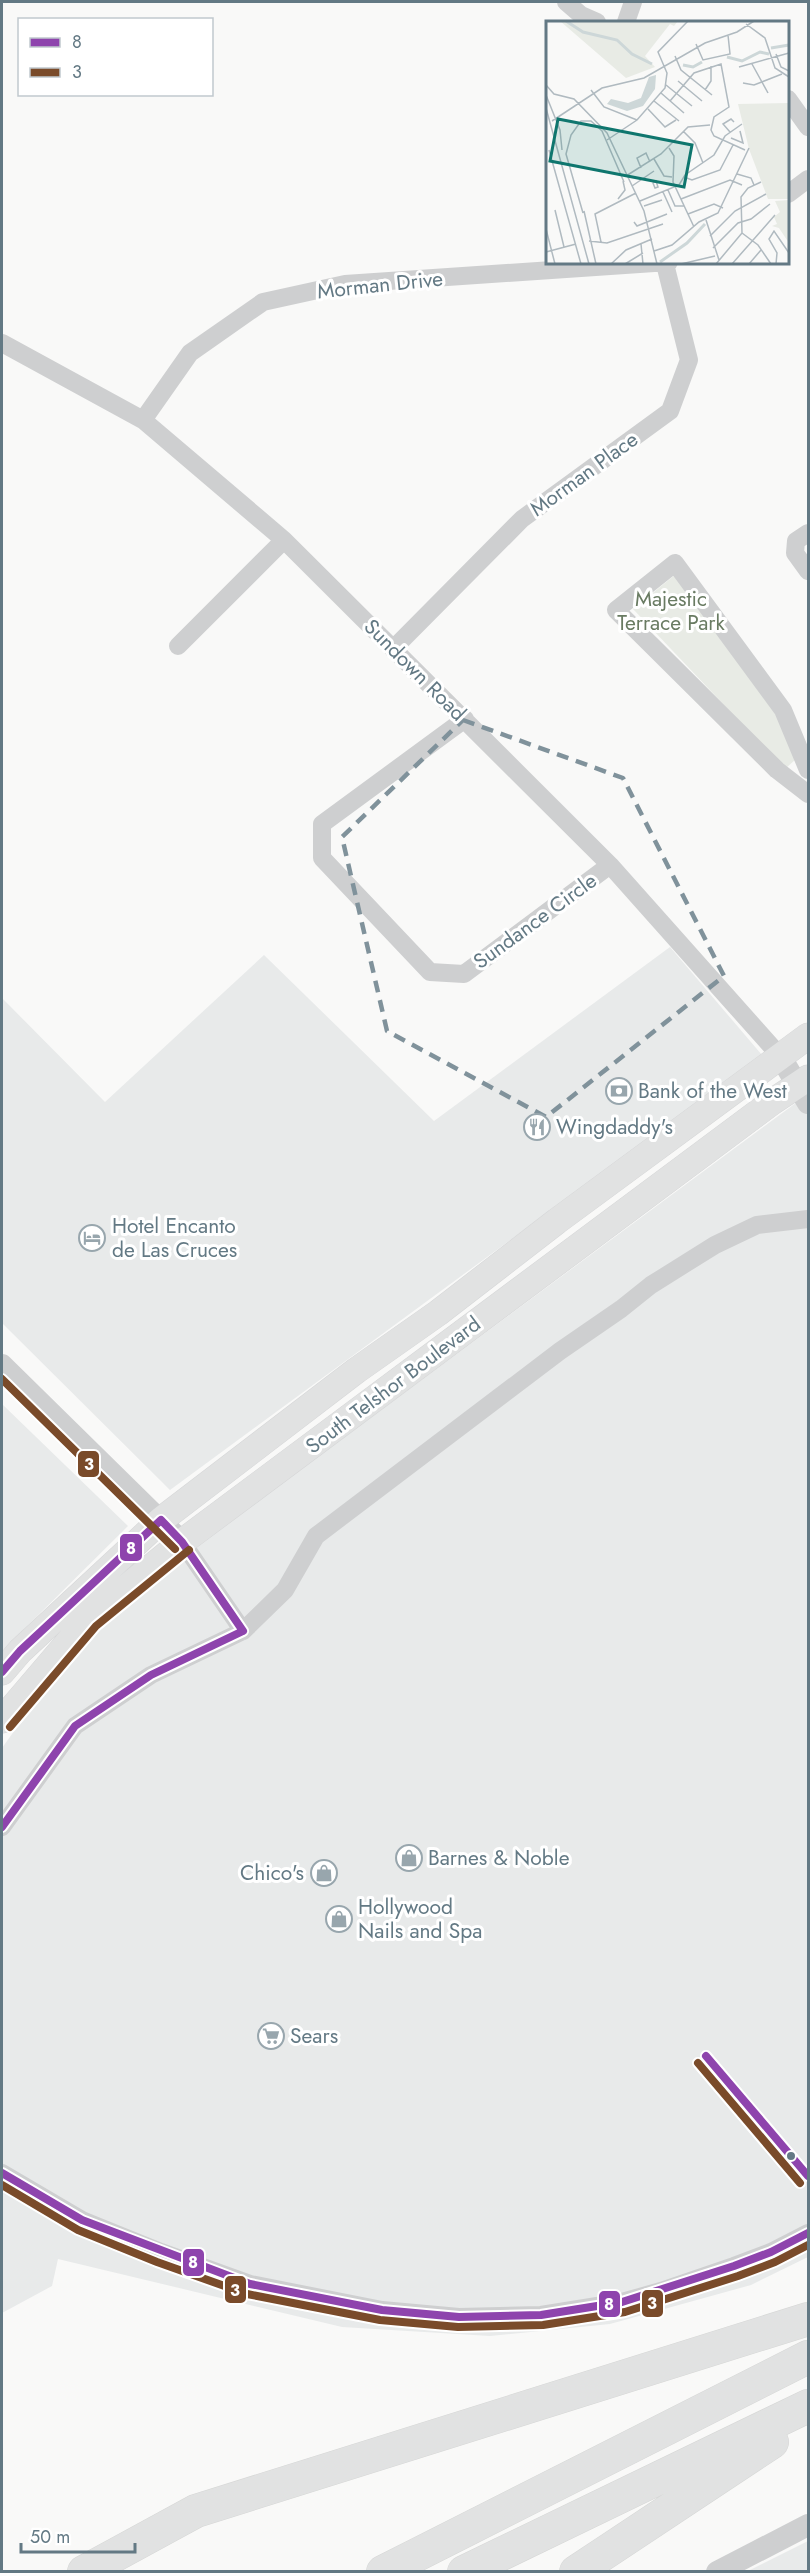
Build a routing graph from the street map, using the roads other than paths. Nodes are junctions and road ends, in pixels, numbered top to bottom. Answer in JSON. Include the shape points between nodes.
{"nodes":[{"id":1,"x":566,"y":2,"type":"edge"},
{"id":2,"x":633,"y":2,"type":"edge"},
{"id":3,"x":595,"y":21,"type":"edge"},
{"id":4,"x":626,"y":21,"type":"edge"},
{"id":5,"x":789,"y":100,"type":"edge"},
{"id":6,"x":808,"y":127,"type":"edge"},
{"id":7,"x":808,"y":179,"type":"edge"},
{"id":8,"x":789,"y":193,"type":"edge"},
{"id":9,"x":652,"y":264,"type":"edge"},
{"id":10,"x":667,"y":264,"type":"edge"},
{"id":11,"x":2,"y":342,"type":"edge"},
{"id":12,"x":143,"y":420,"type":"junction"},
{"id":13,"x":808,"y":532,"type":"edge"},
{"id":14,"x":284,"y":540,"type":"junction"},
{"id":15,"x":808,"y":571,"type":"edge"},
{"id":16,"x":178,"y":646,"type":"dead end"},
{"id":17,"x":393,"y":649,"type":"junction"},
{"id":18,"x":465,"y":719,"type":"junction"},
{"id":19,"x":808,"y":770,"type":"edge"},
{"id":20,"x":808,"y":794,"type":"edge"},
{"id":21,"x":610,"y":866,"type":"junction"},
{"id":22,"x":808,"y":1035,"type":"edge"},
{"id":23,"x":780,"y":1056,"type":"junction"},
{"id":24,"x":806,"y":1085,"type":"edge"},
{"id":25,"x":808,"y":1219,"type":"edge"},
{"id":26,"x":2,"y":1365,"type":"edge"},
{"id":27,"x":161,"y":1520,"type":"junction"},
{"id":28,"x":182,"y":1542,"type":"junction"},
{"id":29,"x":243,"y":1631,"type":"junction"},
{"id":30,"x":2,"y":1672,"type":"edge"},
{"id":31,"x":2,"y":1720,"type":"edge"},
{"id":32,"x":2,"y":1827,"type":"edge"},
{"id":33,"x":2,"y":2173,"type":"edge"},
{"id":34,"x":808,"y":2233,"type":"edge"},
{"id":35,"x":808,"y":2319,"type":"edge"},
{"id":36,"x":808,"y":2357,"type":"edge"},
{"id":37,"x":808,"y":2406,"type":"edge"},
{"id":38,"x":808,"y":2418,"type":"edge"},
{"id":39,"x":808,"y":2525,"type":"edge"},
{"id":40,"x":84,"y":2571,"type":"edge"},
{"id":41,"x":384,"y":2571,"type":"edge"},
{"id":42,"x":464,"y":2571,"type":"edge"},
{"id":43,"x":576,"y":2571,"type":"edge"},
{"id":44,"x":717,"y":2571,"type":"edge"}],
"edges":[{"from":1,"to":3,"type":"street"},
{"from":2,"to":4,"type":"street"},
{"from":5,"to":6,"type":"street"},
{"from":7,"to":8,"type":"street"},
{"from":9,"to":12,"type":"street","name":"Morman Drive","via":[[345,284],[263,302],[190,353]]},
{"from":10,"to":17,"type":"street","name":"Morman Place","via":[[689,360],[670,411],[522,519]]},
{"from":11,"to":12,"type":"street","name":"Sundown Road"},
{"from":12,"to":14,"type":"street","name":"Sundown Road"},
{"from":13,"to":15,"type":"street","via":[[796,541],[795,553]]},
{"from":14,"to":16,"type":"street"},
{"from":14,"to":17,"type":"street","name":"Sundown Road"},
{"from":17,"to":18,"type":"street","name":"Sundown Road"},
{"from":18,"to":21,"type":"street","name":"Sundown Road"},
{"from":18,"to":21,"type":"street","name":"Sundance Circle","via":[[322,824],[322,858],[430,972],[464,974]]},
{"from":19,"to":20,"type":"street","via":[[783,710],[675,563],[616,610],[777,770]]},
{"from":21,"to":23,"type":"street","name":"Sundown Road"},
{"from":22,"to":23,"type":"main road","name":"South Telshor Boulevard"},
{"from":23,"to":24,"type":"street","name":"Sundown Road"},
{"from":23,"to":27,"type":"main road","name":"South Telshor Boulevard"},
{"from":24,"to":28,"type":"main road","name":"South Telshor Boulevard","via":[[762,1110]]},
{"from":25,"to":29,"type":"street","via":[[757,1225],[715,1245],[651,1285],[560,1351],[316,1536],[285,1590]]},
{"from":26,"to":27,"type":"street"},
{"from":27,"to":28,"type":"street"},
{"from":27,"to":30,"type":"main road","name":"South Telshor Boulevard"},
{"from":28,"to":29,"type":"street"},
{"from":28,"to":31,"type":"main road","name":"South Telshor Boulevard","via":[[89,1618]]},
{"from":29,"to":32,"type":"street","via":[[151,1675],[75,1726]]},
{"from":33,"to":34,"type":"street","via":[[82,2220],[250,2284],[381,2310],[459,2317],[541,2315],[622,2302],[734,2266]]},
{"from":35,"to":40,"type":"highway","via":[[196,2511]]},
{"from":36,"to":41,"type":"highway"},
{"from":37,"to":42,"type":"highway"},
{"from":38,"to":43,"type":"highway"},
{"from":39,"to":44,"type":"street"}]}
